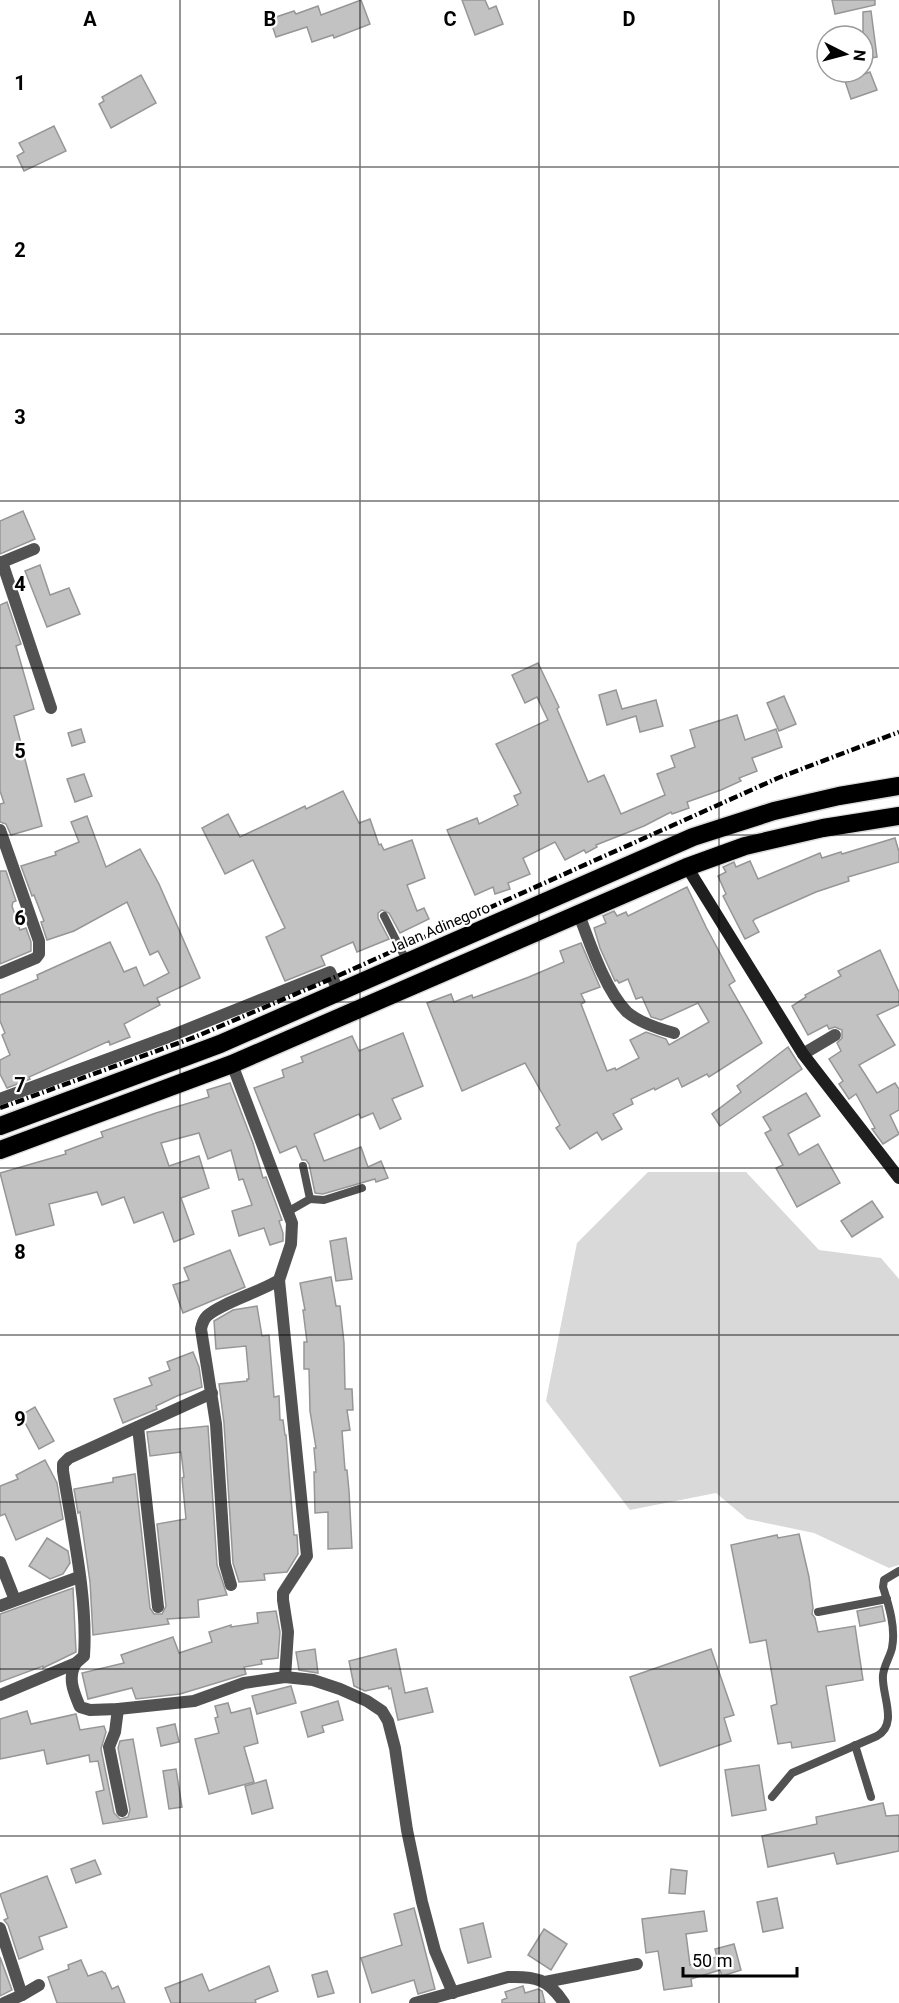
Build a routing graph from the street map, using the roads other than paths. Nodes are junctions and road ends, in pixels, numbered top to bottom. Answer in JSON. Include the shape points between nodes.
{"nodes":[{"id":1,"x":34,"y":549,"type":"dead end"},
{"id":2,"x":1,"y":562,"type":"edge"},
{"id":3,"x":51,"y":708,"type":"dead end"},
{"id":4,"x":899,"y":786,"type":"edge"},
{"id":5,"x":899,"y":816,"type":"edge"},
{"id":6,"x":0,"y":830,"type":"edge"},
{"id":7,"x":687,"y":867,"type":"junction"},
{"id":8,"x":578,"y":912,"type":"junction"},
{"id":9,"x":384,"y":916,"type":"dead end"},
{"id":10,"x":407,"y":962,"type":"junction"},
{"id":11,"x":0,"y":973,"type":"edge"},
{"id":12,"x":338,"y":991,"type":"junction"},
{"id":13,"x":285,"y":1016,"type":"junction"},
{"id":14,"x":674,"y":1033,"type":"dead end"},
{"id":15,"x":835,"y":1035,"type":"dead end"},
{"id":16,"x":294,"y":1038,"type":"junction"},
{"id":17,"x":803,"y":1054,"type":"junction"},
{"id":18,"x":232,"y":1064,"type":"junction"},
{"id":19,"x":0,"y":1099,"type":"edge"},
{"id":20,"x":0,"y":1125,"type":"edge"},
{"id":21,"x":0,"y":1150,"type":"edge"},
{"id":22,"x":303,"y":1166,"type":"dead end"},
{"id":23,"x":899,"y":1178,"type":"edge"},
{"id":24,"x":362,"y":1188,"type":"dead end"},
{"id":25,"x":310,"y":1199,"type":"junction"},
{"id":26,"x":289,"y":1211,"type":"junction"},
{"id":27,"x":279,"y":1280,"type":"junction"},
{"id":28,"x":212,"y":1393,"type":"junction"},
{"id":29,"x":138,"y":1427,"type":"junction"},
{"id":30,"x":0,"y":1562,"type":"edge"},
{"id":31,"x":899,"y":1571,"type":"edge"},
{"id":32,"x":79,"y":1577,"type":"junction"},
{"id":33,"x":231,"y":1585,"type":"dead end"},
{"id":34,"x":887,"y":1599,"type":"junction"},
{"id":35,"x":15,"y":1600,"type":"junction"},
{"id":36,"x":0,"y":1605,"type":"edge"},
{"id":37,"x":158,"y":1607,"type":"dead end"},
{"id":38,"x":818,"y":1612,"type":"dead end"},
{"id":39,"x":76,"y":1663,"type":"junction"},
{"id":40,"x":285,"y":1677,"type":"junction"},
{"id":41,"x":0,"y":1695,"type":"edge"},
{"id":42,"x":118,"y":1709,"type":"junction"},
{"id":43,"x":855,"y":1745,"type":"junction"},
{"id":44,"x":772,"y":1797,"type":"dead end"},
{"id":45,"x":871,"y":1797,"type":"dead end"},
{"id":46,"x":123,"y":1811,"type":"dead end"},
{"id":47,"x":0,"y":1928,"type":"edge"},
{"id":48,"x":637,"y":1964,"type":"dead end"},
{"id":49,"x":545,"y":1982,"type":"junction"},
{"id":50,"x":39,"y":1985,"type":"dead end"},
{"id":51,"x":453,"y":1993,"type":"junction"},
{"id":52,"x":22,"y":1995,"type":"junction"},
{"id":53,"x":4,"y":2003,"type":"edge"},
{"id":54,"x":415,"y":2003,"type":"edge"},
{"id":55,"x":564,"y":2003,"type":"edge"}],
"edges":[{"from":1,"to":2,"type":"street"},
{"from":2,"to":3,"type":"street"},
{"from":4,"to":10,"type":"highway","name":"Jalan Adinegoro","via":[[774,811],[693,837]]},
{"from":5,"to":7,"type":"highway","via":[[745,846]]},
{"from":6,"to":11,"type":"street","via":[[40,948],[36,958]]},
{"from":7,"to":8,"type":"highway"},
{"from":7,"to":17,"type":"street"},
{"from":8,"to":14,"type":"street","via":[[607,983],[627,1011]]},
{"from":8,"to":16,"type":"highway"},
{"from":9,"to":10,"type":"lane"},
{"from":10,"to":12,"type":"highway","name":"Jalan Adinegoro"},
{"from":12,"to":13,"type":"highway","name":"Jalan Adinegoro"},
{"from":12,"to":19,"type":"street","via":[[330,972]]},
{"from":13,"to":16,"type":"highway"},
{"from":13,"to":20,"type":"highway","name":"Jalan Adinegoro"},
{"from":15,"to":17,"type":"street"},
{"from":16,"to":18,"type":"highway"},
{"from":17,"to":23,"type":"street"},
{"from":18,"to":21,"type":"highway"},
{"from":18,"to":26,"type":"street"},
{"from":22,"to":25,"type":"lane"},
{"from":24,"to":25,"type":"lane","via":[[324,1200]]},
{"from":25,"to":26,"type":"lane"},
{"from":26,"to":27,"type":"street","via":[[291,1244]]},
{"from":27,"to":28,"type":"street","via":[[216,1310],[202,1323],[200,1337]]},
{"from":27,"to":40,"type":"street","via":[[307,1556],[283,1593],[288,1632]]},
{"from":28,"to":29,"type":"street"},
{"from":28,"to":33,"type":"street","via":[[225,1564]]},
{"from":29,"to":32,"type":"street","via":[[63,1464]]},
{"from":29,"to":37,"type":"street"},
{"from":30,"to":35,"type":"street"},
{"from":31,"to":34,"type":"lane","via":[[884,1580]]},
{"from":32,"to":35,"type":"street"},
{"from":32,"to":39,"type":"street","via":[[85,1640],[84,1656]]},
{"from":34,"to":38,"type":"lane"},
{"from":34,"to":43,"type":"lane","via":[[893,1634],[883,1673],[887,1727],[883,1733]]},
{"from":35,"to":36,"type":"street"},
{"from":39,"to":41,"type":"street"},
{"from":39,"to":42,"type":"street","via":[[71,1671],[80,1707]]},
{"from":40,"to":42,"type":"street","via":[[244,1683],[194,1701]]},
{"from":40,"to":51,"type":"street","via":[[313,1680],[340,1689],[382,1711],[388,1721],[422,1902],[435,1951]]},
{"from":42,"to":46,"type":"street","via":[[109,1747]]},
{"from":43,"to":44,"type":"lane","via":[[792,1773]]},
{"from":43,"to":45,"type":"lane"},
{"from":47,"to":52,"type":"street"},
{"from":48,"to":49,"type":"street"},
{"from":49,"to":51,"type":"street","via":[[533,1977],[508,1977]]},
{"from":49,"to":55,"type":"street"},
{"from":50,"to":52,"type":"street"},
{"from":51,"to":54,"type":"street"},
{"from":52,"to":53,"type":"street"}]}
